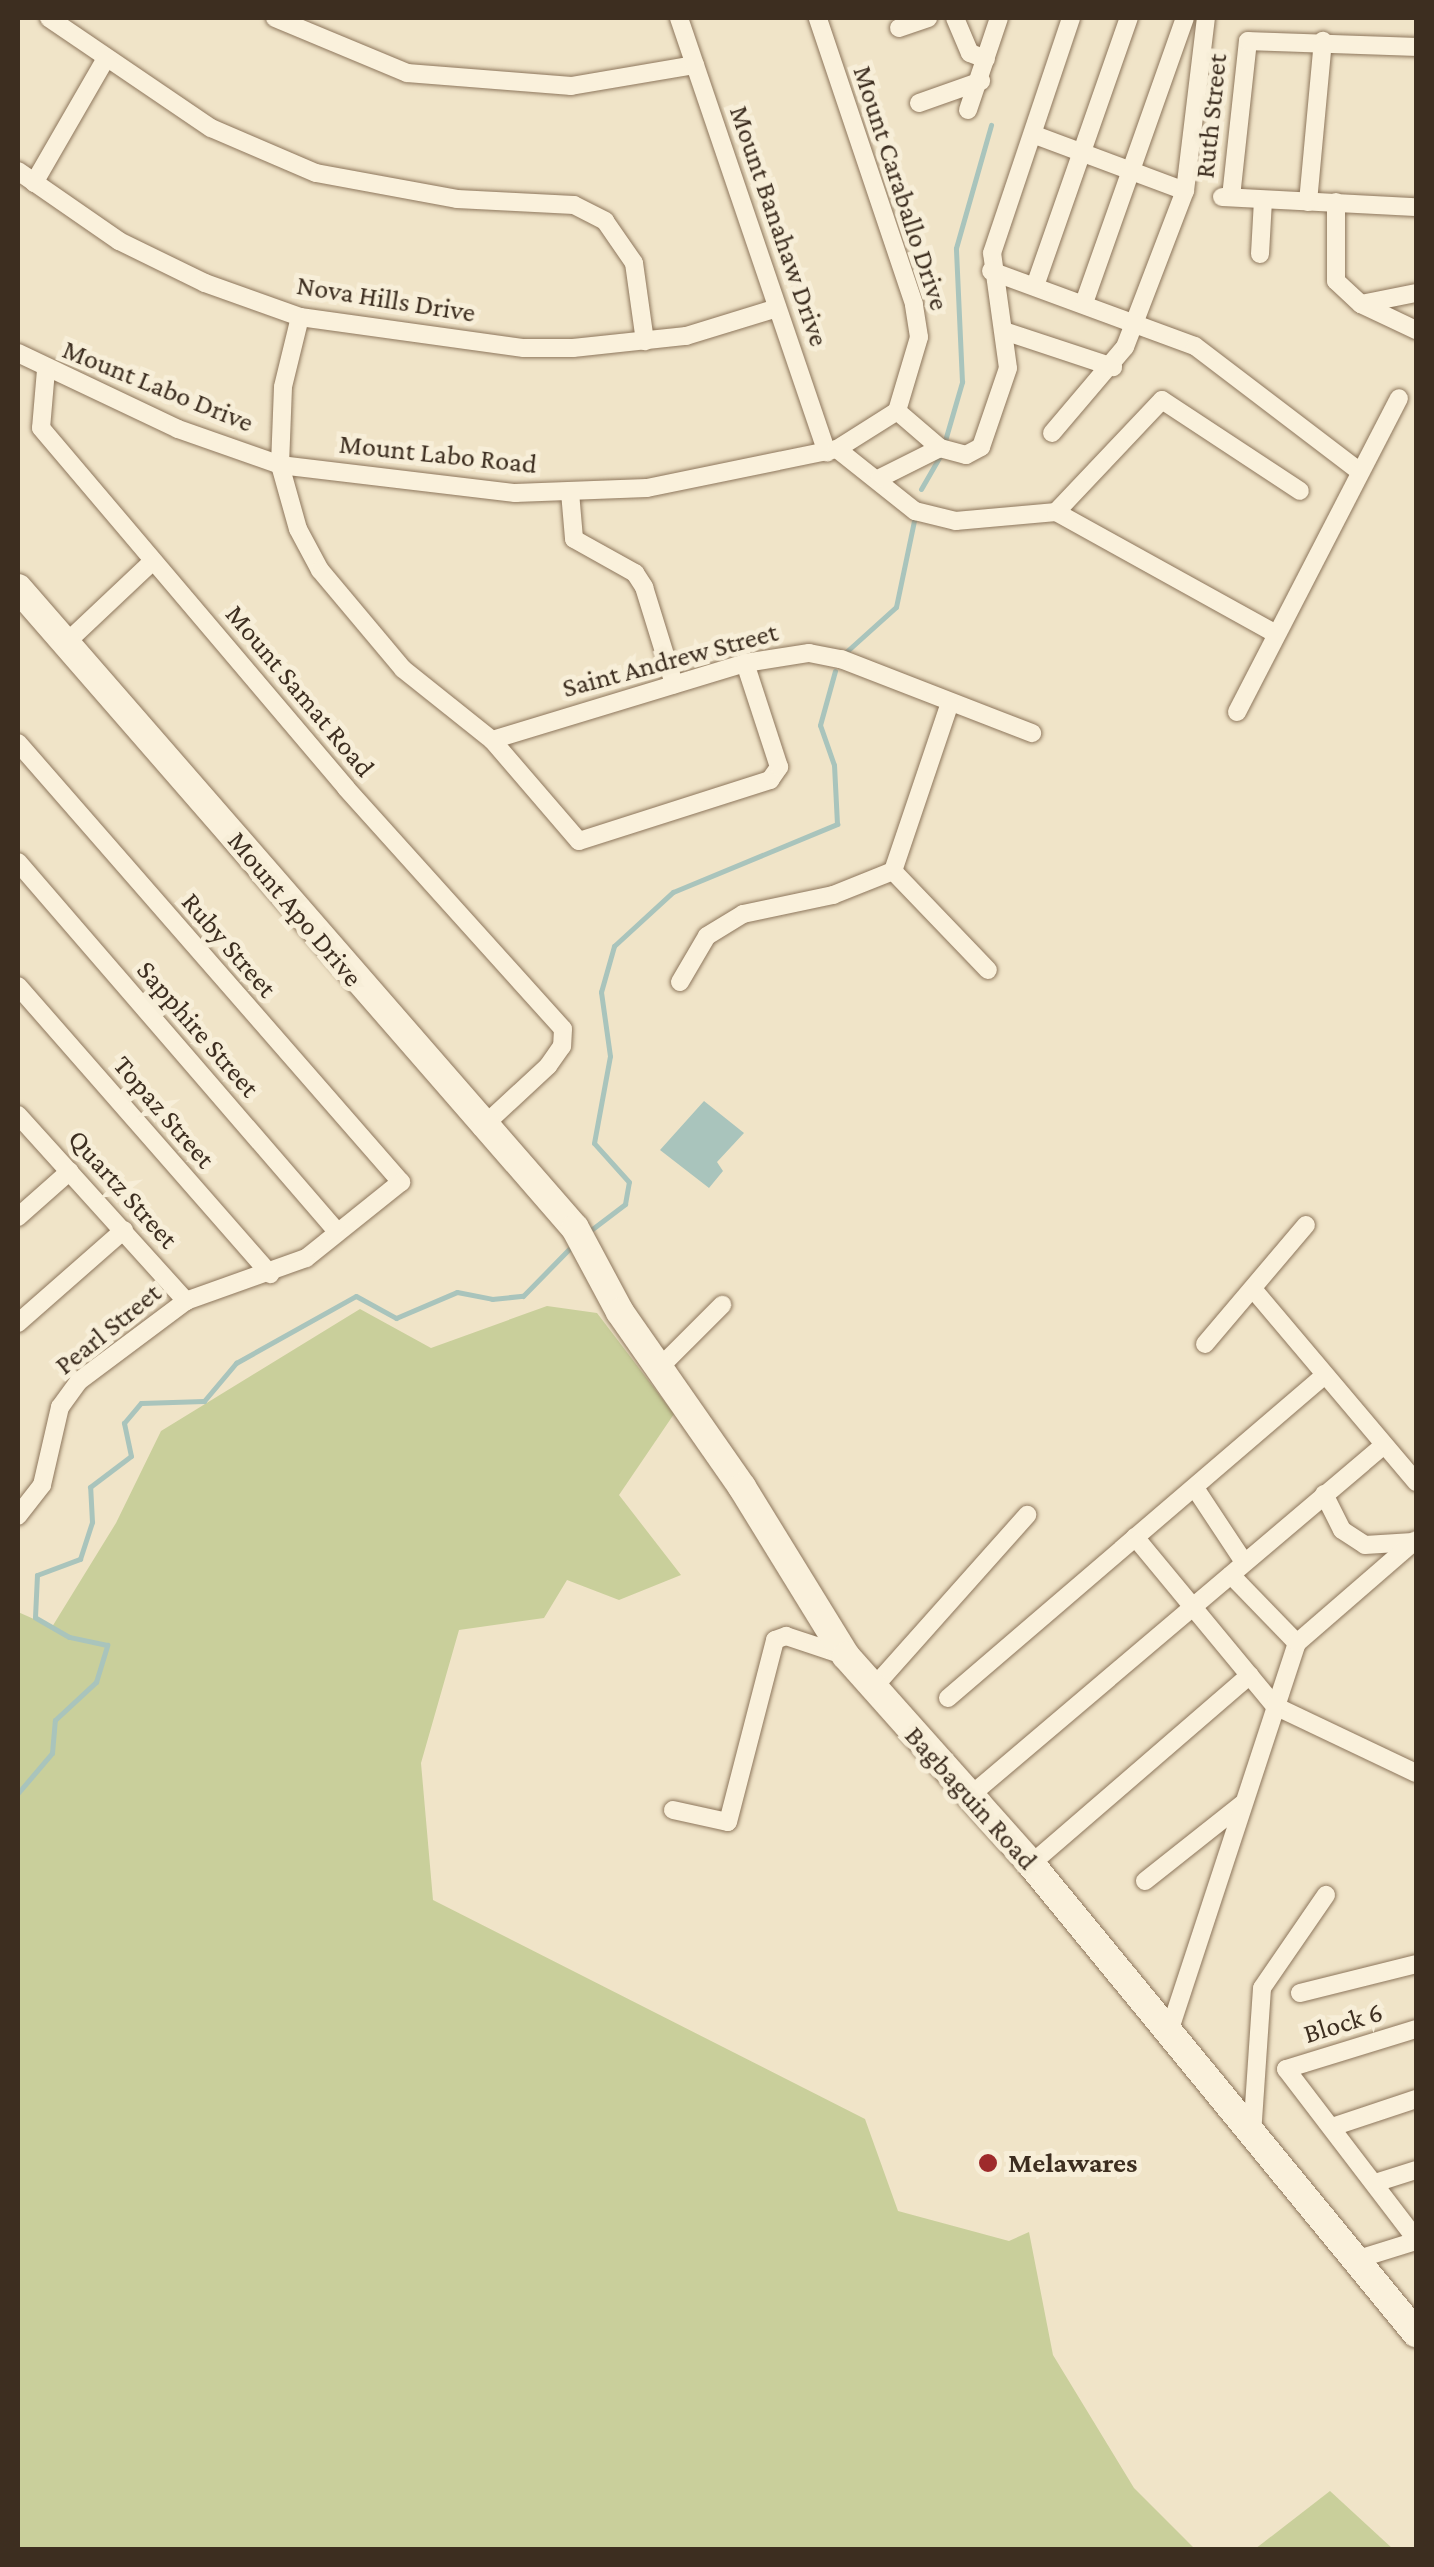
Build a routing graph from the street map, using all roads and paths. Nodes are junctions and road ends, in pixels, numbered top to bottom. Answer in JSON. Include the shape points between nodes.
{"nodes":[{"id":1,"x":49,"y":18,"type":"edge"},
{"id":2,"x":275,"y":18,"type":"edge"},
{"id":3,"x":679,"y":18,"type":"edge"},
{"id":4,"x":818,"y":18,"type":"edge"},
{"id":5,"x":928,"y":18,"type":"edge"},
{"id":6,"x":955,"y":18,"type":"edge"},
{"id":7,"x":999,"y":18,"type":"edge"},
{"id":8,"x":1071,"y":18,"type":"edge"},
{"id":9,"x":1129,"y":18,"type":"edge"},
{"id":10,"x":1185,"y":18,"type":"edge"},
{"id":11,"x":1206,"y":18,"type":"edge"},
{"id":12,"x":898,"y":28,"type":"dead end"},
{"id":13,"x":1323,"y":41,"type":"junction"},
{"id":14,"x":1416,"y":46,"type":"edge"},
{"id":15,"x":986,"y":59,"type":"junction"},
{"id":16,"x":105,"y":60,"type":"junction"},
{"id":17,"x":695,"y":66,"type":"junction"},
{"id":18,"x":981,"y":81,"type":"junction"},
{"id":19,"x":919,"y":103,"type":"dead end"},
{"id":20,"x":968,"y":110,"type":"dead end"},
{"id":21,"x":1034,"y":135,"type":"junction"},
{"id":22,"x":1082,"y":151,"type":"junction"},
{"id":23,"x":1130,"y":168,"type":"junction"},
{"id":24,"x":18,"y":171,"type":"edge"},
{"id":25,"x":34,"y":183,"type":"junction"},
{"id":26,"x":1185,"y":191,"type":"junction"},
{"id":27,"x":1264,"y":200,"type":"junction"},
{"id":28,"x":1308,"y":202,"type":"junction"},
{"id":29,"x":1336,"y":202,"type":"junction"},
{"id":30,"x":1416,"y":207,"type":"edge"},
{"id":31,"x":1260,"y":254,"type":"dead end"},
{"id":32,"x":992,"y":270,"type":"junction"},
{"id":33,"x":1036,"y":283,"type":"junction"},
{"id":34,"x":1416,"y":293,"type":"edge"},
{"id":35,"x":1084,"y":303,"type":"junction"},
{"id":36,"x":1361,"y":304,"type":"junction"},
{"id":37,"x":777,"y":308,"type":"junction"},
{"id":38,"x":300,"y":317,"type":"junction"},
{"id":39,"x":1136,"y":322,"type":"junction"},
{"id":40,"x":1416,"y":330,"type":"edge"},
{"id":41,"x":1004,"y":331,"type":"junction"},
{"id":42,"x":646,"y":342,"type":"junction"},
{"id":43,"x":18,"y":354,"type":"edge"},
{"id":44,"x":1112,"y":366,"type":"junction"},
{"id":45,"x":46,"y":370,"type":"junction"},
{"id":46,"x":1399,"y":398,"type":"dead end"},
{"id":47,"x":898,"y":412,"type":"junction"},
{"id":48,"x":1052,"y":433,"type":"dead end"},
{"id":49,"x":940,"y":448,"type":"junction"},
{"id":50,"x":832,"y":451,"type":"junction"},
{"id":51,"x":280,"y":465,"type":"junction"},
{"id":52,"x":1360,"y":471,"type":"junction"},
{"id":53,"x":880,"y":478,"type":"junction"},
{"id":54,"x":1300,"y":491,"type":"dead end"},
{"id":55,"x":570,"y":492,"type":"junction"},
{"id":56,"x":1056,"y":512,"type":"junction"},
{"id":57,"x":153,"y":561,"type":"junction"},
{"id":58,"x":18,"y":588,"type":"edge"},
{"id":59,"x":1276,"y":634,"type":"junction"},
{"id":60,"x":68,"y":642,"type":"junction"},
{"id":61,"x":745,"y":663,"type":"junction"},
{"id":62,"x":674,"y":684,"type":"junction"},
{"id":63,"x":950,"y":704,"type":"junction"},
{"id":64,"x":1237,"y":712,"type":"dead end"},
{"id":65,"x":1032,"y":733,"type":"dead end"},
{"id":66,"x":492,"y":740,"type":"junction"},
{"id":67,"x":18,"y":743,"type":"edge"},
{"id":68,"x":18,"y":862,"type":"edge"},
{"id":69,"x":893,"y":871,"type":"junction"},
{"id":70,"x":988,"y":970,"type":"dead end"},
{"id":71,"x":680,"y":982,"type":"dead end"},
{"id":72,"x":18,"y":986,"type":"edge"},
{"id":73,"x":18,"y":1115,"type":"edge"},
{"id":74,"x":481,"y":1128,"type":"junction"},
{"id":75,"x":70,"y":1171,"type":"junction"},
{"id":76,"x":401,"y":1182,"type":"joint"},
{"id":77,"x":18,"y":1217,"type":"edge"},
{"id":78,"x":1306,"y":1225,"type":"dead end"},
{"id":79,"x":575,"y":1228,"type":"joint"},
{"id":80,"x":124,"y":1230,"type":"junction"},
{"id":81,"x":337,"y":1231,"type":"junction"},
{"id":82,"x":270,"y":1274,"type":"junction"},
{"id":83,"x":1253,"y":1289,"type":"junction"},
{"id":84,"x":186,"y":1301,"type":"junction"},
{"id":85,"x":722,"y":1305,"type":"dead end"},
{"id":86,"x":18,"y":1323,"type":"edge"},
{"id":87,"x":1206,"y":1344,"type":"dead end"},
{"id":88,"x":658,"y":1369,"type":"junction"},
{"id":89,"x":1323,"y":1378,"type":"junction"},
{"id":90,"x":1384,"y":1445,"type":"junction"},
{"id":91,"x":1416,"y":1482,"type":"edge"},
{"id":92,"x":1194,"y":1488,"type":"junction"},
{"id":93,"x":1324,"y":1494,"type":"junction"},
{"id":94,"x":18,"y":1515,"type":"edge"},
{"id":95,"x":1028,"y":1515,"type":"dead end"},
{"id":96,"x":1136,"y":1537,"type":"junction"},
{"id":97,"x":1415,"y":1541,"type":"edge"},
{"id":98,"x":1237,"y":1569,"type":"junction"},
{"id":99,"x":1192,"y":1606,"type":"junction"},
{"id":100,"x":1298,"y":1644,"type":"junction"},
{"id":101,"x":846,"y":1656,"type":"junction"},
{"id":102,"x":1250,"y":1675,"type":"junction"},
{"id":103,"x":873,"y":1688,"type":"junction"},
{"id":104,"x":948,"y":1698,"type":"dead end"},
{"id":105,"x":1275,"y":1706,"type":"junction"},
{"id":106,"x":1416,"y":1774,"type":"edge"},
{"id":107,"x":971,"y":1796,"type":"junction"},
{"id":108,"x":1242,"y":1803,"type":"junction"},
{"id":109,"x":673,"y":1810,"type":"dead end"},
{"id":110,"x":1032,"y":1864,"type":"junction"},
{"id":111,"x":1145,"y":1881,"type":"dead end"},
{"id":112,"x":1326,"y":1896,"type":"dead end"},
{"id":113,"x":1416,"y":1964,"type":"edge"},
{"id":114,"x":1300,"y":1993,"type":"dead end"},
{"id":115,"x":1416,"y":2030,"type":"edge"},
{"id":116,"x":1169,"y":2032,"type":"junction"},
{"id":117,"x":1416,"y":2099,"type":"edge"},
{"id":118,"x":1332,"y":2127,"type":"junction"},
{"id":119,"x":1252,"y":2135,"type":"junction"},
{"id":120,"x":1416,"y":2170,"type":"edge"},
{"id":121,"x":1375,"y":2183,"type":"junction"},
{"id":122,"x":1416,"y":2240,"type":"edge"},
{"id":123,"x":1355,"y":2260,"type":"junction"},
{"id":124,"x":1416,"y":2333,"type":"edge"}],
"edges":[{"from":1,"to":16,"type":"street"},
{"from":2,"to":17,"type":"street","via":[[407,73],[570,86]]},
{"from":3,"to":17,"type":"street","name":"Mount Banahaw Drive"},
{"from":4,"to":47,"type":"street","name":"Mount Caraballo Drive","via":[[914,304],[920,337]]},
{"from":5,"to":12,"type":"street"},
{"from":6,"to":15,"type":"street","via":[[970,53]]},
{"from":7,"to":15,"type":"street"},
{"from":8,"to":21,"type":"street"},
{"from":9,"to":22,"type":"street"},
{"from":10,"to":23,"type":"street"},
{"from":11,"to":26,"type":"street"},
{"from":13,"to":14,"type":"street"},
{"from":13,"to":27,"type":"street","name":"Ruth Street","via":[[1248,41],[1242,49],[1225,197]]},
{"from":13,"to":28,"type":"street"},
{"from":15,"to":18,"type":"street"},
{"from":16,"to":25,"type":"street"},
{"from":16,"to":42,"type":"street","via":[[212,128],[316,173],[458,199],[574,204],[605,221],[634,262]]},
{"from":17,"to":37,"type":"street","name":"Mount Banahaw Drive"},
{"from":18,"to":19,"type":"street"},
{"from":18,"to":20,"type":"street"},
{"from":21,"to":22,"type":"street"},
{"from":21,"to":32,"type":"street","via":[[992,252]]},
{"from":22,"to":23,"type":"street"},
{"from":22,"to":33,"type":"street"},
{"from":23,"to":26,"type":"street"},
{"from":23,"to":35,"type":"street"},
{"from":24,"to":25,"type":"street","name":"Nova Hills Drive"},
{"from":25,"to":38,"type":"street","name":"Nova Hills Drive","via":[[119,241],[205,283]]},
{"from":26,"to":39,"type":"street"},
{"from":27,"to":28,"type":"street"},
{"from":27,"to":31,"type":"street"},
{"from":28,"to":29,"type":"street"},
{"from":29,"to":30,"type":"street"},
{"from":29,"to":36,"type":"street","via":[[1336,280]]},
{"from":32,"to":33,"type":"street"},
{"from":32,"to":41,"type":"street"},
{"from":33,"to":35,"type":"street"},
{"from":34,"to":36,"type":"street"},
{"from":35,"to":39,"type":"street"},
{"from":36,"to":40,"type":"street"},
{"from":37,"to":42,"type":"street","name":"Nova Hills Drive"},
{"from":37,"to":50,"type":"street","name":"Mount Banahaw Drive"},
{"from":38,"to":42,"type":"street","name":"Nova Hills Drive","via":[[524,348]]},
{"from":38,"to":51,"type":"street","via":[[283,387]]},
{"from":39,"to":44,"type":"street"},
{"from":39,"to":52,"type":"street","via":[[1195,346]]},
{"from":41,"to":44,"type":"street"},
{"from":41,"to":49,"type":"street","via":[[1008,368],[981,447],[966,454]]},
{"from":43,"to":45,"type":"street","name":"Mount Labo Drive"},
{"from":44,"to":48,"type":"street"},
{"from":45,"to":51,"type":"street","name":"Mount Labo Drive"},
{"from":45,"to":57,"type":"street","name":"Mount Samat Road","via":[[40,428]]},
{"from":46,"to":52,"type":"street"},
{"from":47,"to":49,"type":"street"},
{"from":47,"to":50,"type":"street"},
{"from":49,"to":53,"type":"street"},
{"from":50,"to":53,"type":"street"},
{"from":50,"to":55,"type":"street","name":"Mount Labo Road","via":[[704,480]]},
{"from":51,"to":55,"type":"street","name":"Mount Labo Road","via":[[514,493]]},
{"from":51,"to":66,"type":"street","via":[[298,529],[320,570],[403,669]]},
{"from":52,"to":59,"type":"street"},
{"from":53,"to":56,"type":"street","via":[[915,510],[956,521]]},
{"from":54,"to":56,"type":"street","via":[[1162,400]]},
{"from":55,"to":62,"type":"street","via":[[574,539],[635,573],[644,587]]},
{"from":56,"to":59,"type":"street"},
{"from":57,"to":60,"type":"street"},
{"from":57,"to":74,"type":"street","name":"Mount Samat Road","via":[[563,1029],[562,1046],[548,1066]]},
{"from":58,"to":60,"type":"street","name":"Mount Apo Drive"},
{"from":59,"to":64,"type":"street"},
{"from":60,"to":74,"type":"street","name":"Mount Apo Drive"},
{"from":61,"to":62,"type":"street","name":"Saint Andrew Street"},
{"from":61,"to":63,"type":"street","name":"Saint Andrew Street","via":[[776,654],[841,659]]},
{"from":61,"to":66,"type":"street","via":[[779,767],[753,788],[579,840]]},
{"from":62,"to":66,"type":"street","name":"Saint Andrew Street"},
{"from":63,"to":65,"type":"street","name":"Saint Andrew Street"},
{"from":63,"to":69,"type":"street"},
{"from":67,"to":76,"type":"street","name":"Ruby Street"},
{"from":68,"to":81,"type":"street","name":"Sapphire Street"},
{"from":69,"to":70,"type":"street"},
{"from":69,"to":71,"type":"street","via":[[832,894],[743,914],[707,936]]},
{"from":72,"to":82,"type":"street","name":"Topaz Street"},
{"from":73,"to":75,"type":"street","name":"Quartz Street"},
{"from":74,"to":79,"type":"street","name":"Mount Apo Drive"},
{"from":75,"to":77,"type":"street"},
{"from":75,"to":80,"type":"street","name":"Quartz Street"},
{"from":76,"to":81,"type":"street","name":"Pearl Street"},
{"from":78,"to":83,"type":"street"},
{"from":79,"to":88,"type":"street","name":"Bagbaguin Road"},
{"from":80,"to":84,"type":"street","name":"Quartz Street"},
{"from":80,"to":86,"type":"street"},
{"from":81,"to":82,"type":"street","name":"Pearl Street","via":[[306,1258]]},
{"from":82,"to":84,"type":"street","name":"Pearl Street"},
{"from":83,"to":87,"type":"street"},
{"from":83,"to":89,"type":"street"},
{"from":84,"to":94,"type":"street","name":"Pearl Street","via":[[70,1394],[60,1407],[42,1485]]},
{"from":85,"to":88,"type":"street"},
{"from":88,"to":101,"type":"street","name":"Bagbaguin Road","via":[[742,1487]]},
{"from":89,"to":90,"type":"street"},
{"from":89,"to":92,"type":"street"},
{"from":90,"to":91,"type":"street"},
{"from":90,"to":93,"type":"street"},
{"from":92,"to":96,"type":"street"},
{"from":92,"to":98,"type":"street"},
{"from":93,"to":97,"type":"street","via":[[1342,1530],[1366,1544]]},
{"from":93,"to":98,"type":"street"},
{"from":95,"to":103,"type":"street"},
{"from":96,"to":99,"type":"street"},
{"from":96,"to":104,"type":"street"},
{"from":97,"to":100,"type":"street"},
{"from":98,"to":99,"type":"street"},
{"from":98,"to":100,"type":"street"},
{"from":99,"to":102,"type":"street"},
{"from":99,"to":107,"type":"street"},
{"from":100,"to":105,"type":"street"},
{"from":101,"to":103,"type":"street","name":"Bagbaguin Road"},
{"from":101,"to":109,"type":"street","via":[[786,1636],[775,1640],[728,1822]]},
{"from":102,"to":105,"type":"street"},
{"from":102,"to":110,"type":"street"},
{"from":103,"to":107,"type":"street","name":"Bagbaguin Road"},
{"from":105,"to":106,"type":"street"},
{"from":105,"to":108,"type":"street"},
{"from":107,"to":110,"type":"street","name":"Bagbaguin Road"},
{"from":108,"to":111,"type":"street"},
{"from":108,"to":116,"type":"street"},
{"from":110,"to":116,"type":"street","name":"Bagbaguin Road"},
{"from":112,"to":119,"type":"street","via":[[1262,1988]]},
{"from":113,"to":114,"type":"street"},
{"from":115,"to":118,"type":"street","name":"Block 6","via":[[1286,2069]]},
{"from":116,"to":119,"type":"street","name":"Bagbaguin Road"},
{"from":117,"to":118,"type":"street"},
{"from":118,"to":121,"type":"street"},
{"from":119,"to":123,"type":"street","name":"Bagbaguin Road"},
{"from":120,"to":121,"type":"street"},
{"from":121,"to":122,"type":"street"},
{"from":122,"to":123,"type":"street"},
{"from":123,"to":124,"type":"street","name":"Bagbaguin Road"}]}
